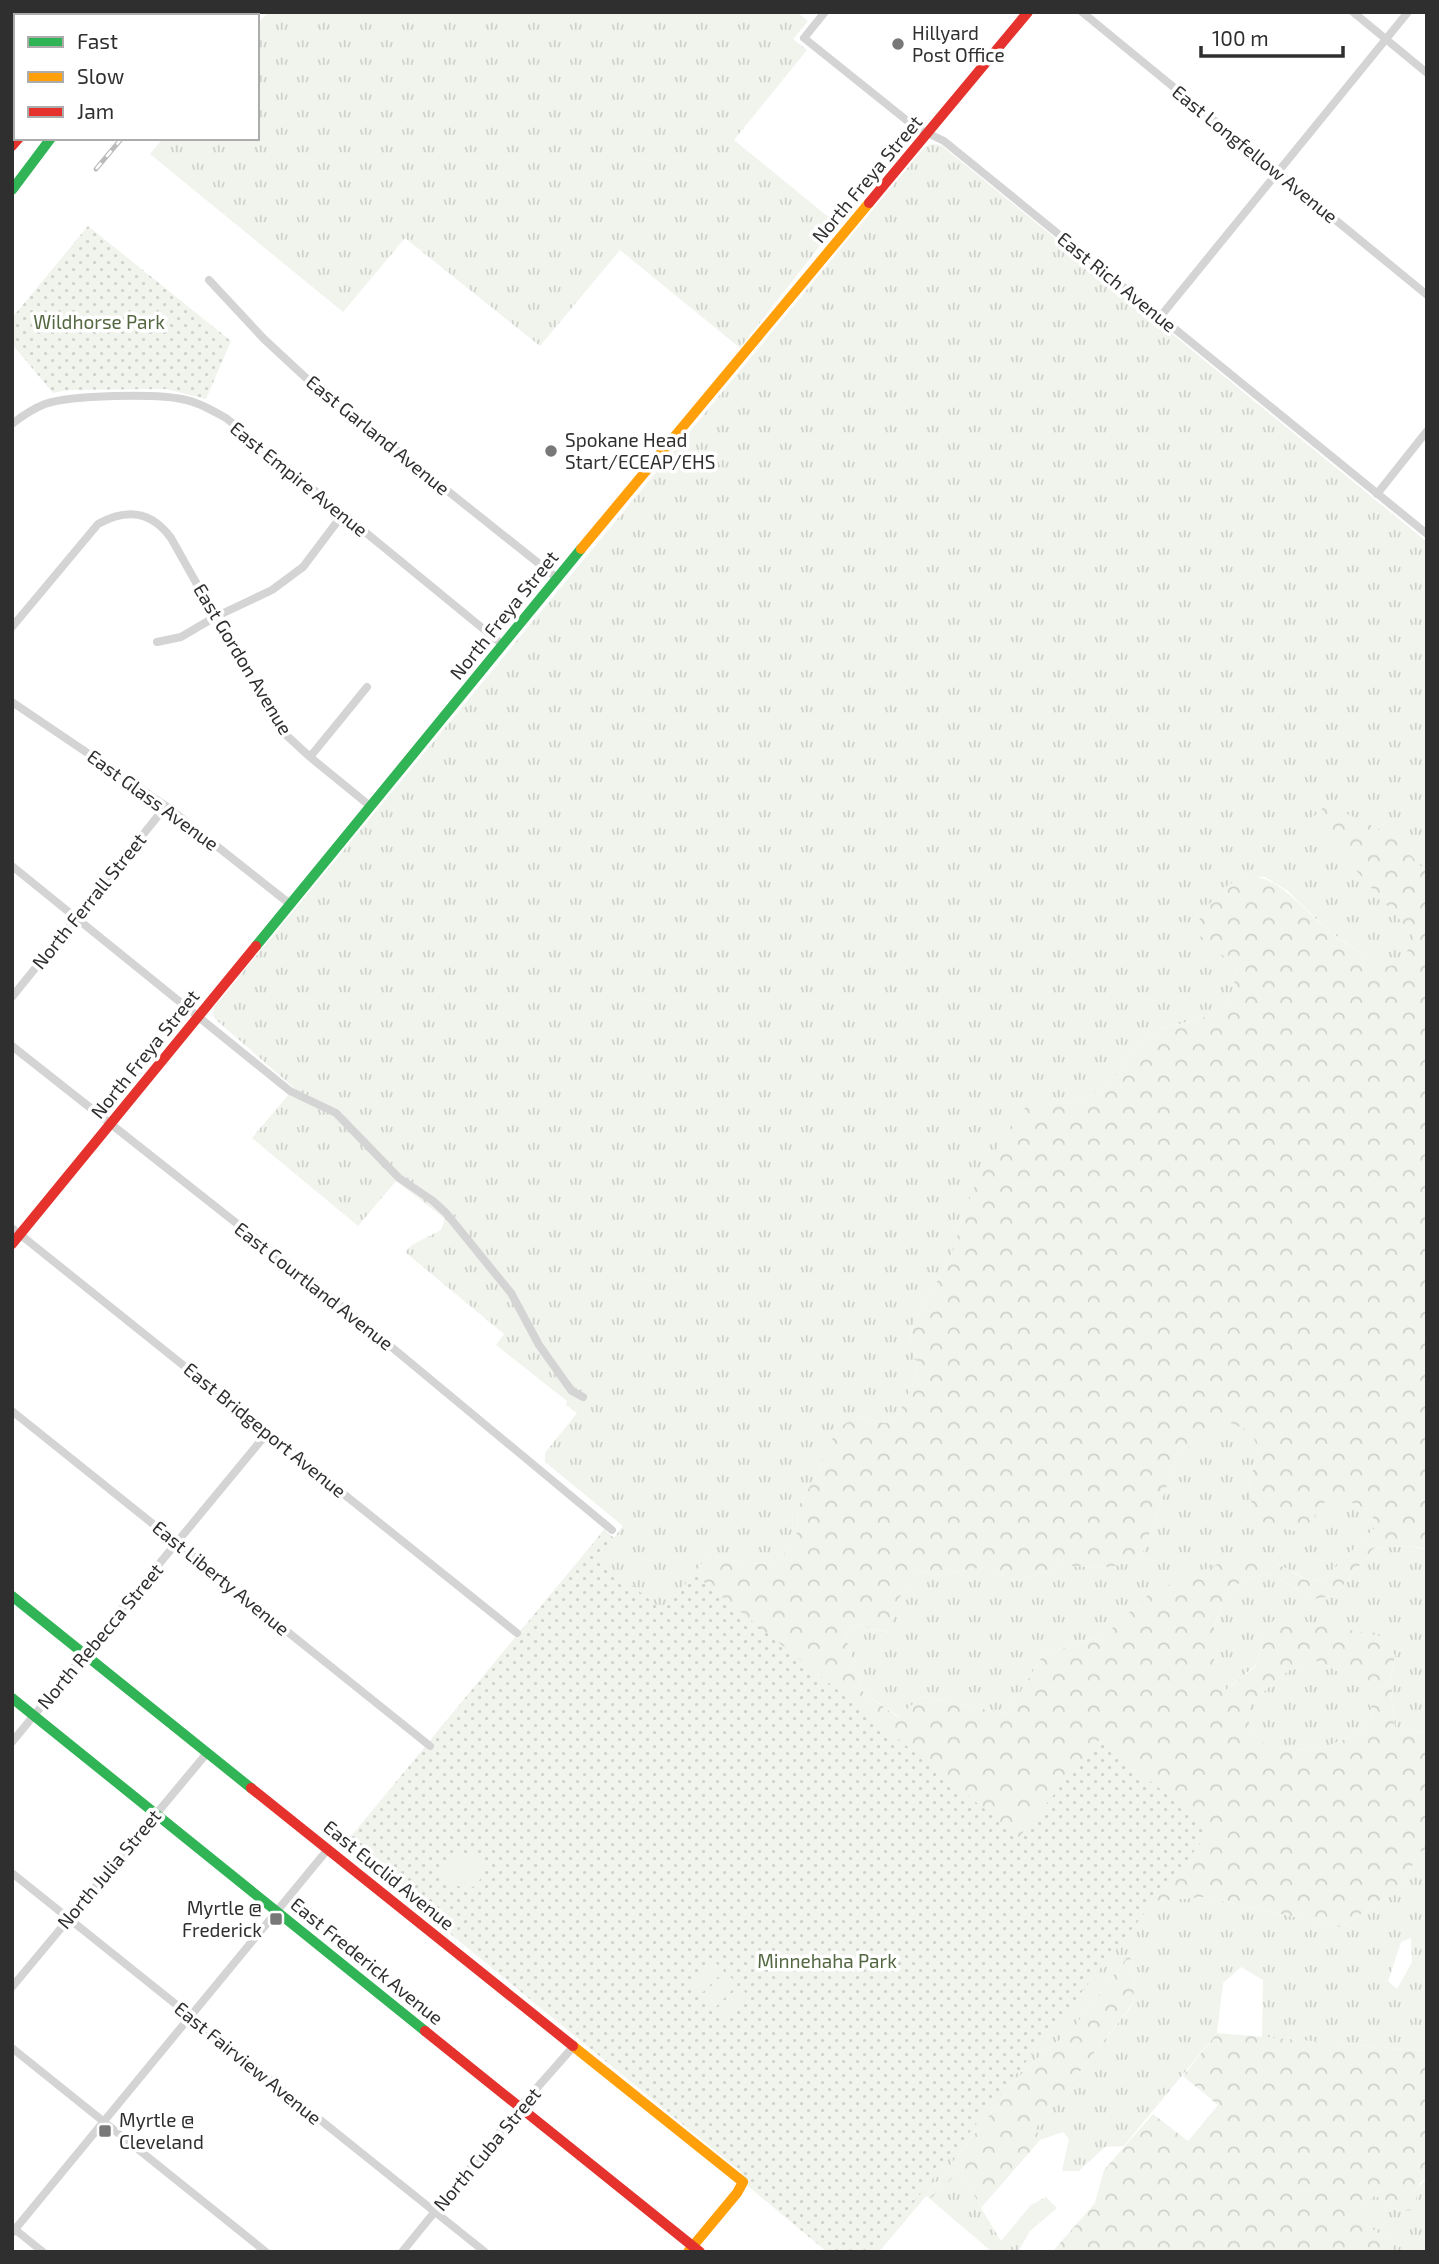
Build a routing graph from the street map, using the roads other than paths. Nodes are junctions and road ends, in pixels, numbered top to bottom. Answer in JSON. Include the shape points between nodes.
{"nodes":[{"id":1,"x":825,"y":12,"type":"edge"},
{"id":2,"x":1028,"y":12,"type":"edge"},
{"id":3,"x":1082,"y":12,"type":"edge"},
{"id":4,"x":1353,"y":12,"type":"edge"},
{"id":5,"x":1408,"y":12,"type":"edge"},
{"id":6,"x":1386,"y":39,"type":"junction"},
{"id":7,"x":1427,"y":73,"type":"edge"},
{"id":8,"x":928,"y":133,"type":"junction"},
{"id":9,"x":50,"y":140,"type":"edge"},
{"id":10,"x":1277,"y":172,"type":"junction"},
{"id":11,"x":12,"y":190,"type":"edge"},
{"id":12,"x":209,"y":280,"type":"dead end"},
{"id":13,"x":1427,"y":295,"type":"edge"},
{"id":14,"x":1160,"y":317,"type":"junction"},
{"id":15,"x":12,"y":424,"type":"edge"},
{"id":16,"x":1427,"y":431,"type":"edge"},
{"id":17,"x":1377,"y":494,"type":"junction"},
{"id":18,"x":343,"y":514,"type":"junction"},
{"id":19,"x":1427,"y":534,"type":"edge"},
{"id":20,"x":557,"y":578,"type":"junction"},
{"id":21,"x":215,"y":617,"type":"junction"},
{"id":22,"x":12,"y":627,"type":"edge"},
{"id":23,"x":157,"y":642,"type":"dead end"},
{"id":24,"x":503,"y":645,"type":"junction"},
{"id":25,"x":367,"y":687,"type":"dead end"},
{"id":26,"x":12,"y":702,"type":"edge"},
{"id":27,"x":310,"y":757,"type":"junction"},
{"id":28,"x":166,"y":806,"type":"junction"},
{"id":29,"x":370,"y":806,"type":"junction"},
{"id":30,"x":12,"y":866,"type":"edge"},
{"id":31,"x":290,"y":904,"type":"junction"},
{"id":32,"x":75,"y":916,"type":"junction"},
{"id":33,"x":12,"y":997,"type":"edge"},
{"id":34,"x":197,"y":1017,"type":"junction"},
{"id":35,"x":12,"y":1046,"type":"edge"},
{"id":36,"x":110,"y":1124,"type":"junction"},
{"id":37,"x":16,"y":1231,"type":"edge"},
{"id":38,"x":12,"y":1244,"type":"edge"},
{"id":39,"x":583,"y":1397,"type":"dead end"},
{"id":40,"x":12,"y":1410,"type":"edge"},
{"id":41,"x":268,"y":1432,"type":"junction"},
{"id":42,"x":612,"y":1530,"type":"dead end"},
{"id":43,"x":177,"y":1543,"type":"junction"},
{"id":44,"x":12,"y":1596,"type":"edge"},
{"id":45,"x":517,"y":1633,"type":"dead end"},
{"id":46,"x":85,"y":1655,"type":"junction"},
{"id":47,"x":12,"y":1698,"type":"edge"},
{"id":48,"x":34,"y":1715,"type":"junction"},
{"id":49,"x":12,"y":1742,"type":"edge"},
{"id":50,"x":430,"y":1745,"type":"dead end"},
{"id":51,"x":207,"y":1753,"type":"junction"},
{"id":52,"x":155,"y":1813,"type":"junction"},
{"id":53,"x":328,"y":1849,"type":"junction"},
{"id":54,"x":12,"y":1873,"type":"edge"},
{"id":55,"x":277,"y":1911,"type":"junction"},
{"id":56,"x":69,"y":1919,"type":"junction"},
{"id":57,"x":12,"y":1987,"type":"edge"},
{"id":58,"x":191,"y":2016,"type":"junction"},
{"id":59,"x":573,"y":2047,"type":"junction"},
{"id":60,"x":12,"y":2048,"type":"edge"},
{"id":61,"x":520,"y":2107,"type":"junction"},
{"id":62,"x":104,"y":2122,"type":"junction"},
{"id":63,"x":435,"y":2212,"type":"junction"},
{"id":64,"x":13,"y":2230,"type":"edge"},
{"id":65,"x":694,"y":2250,"type":"edge"},
{"id":66,"x":43,"y":2252,"type":"edge"},
{"id":67,"x":266,"y":2252,"type":"edge"},
{"id":68,"x":402,"y":2252,"type":"edge"},
{"id":69,"x":485,"y":2252,"type":"edge"}],
"edges":[{"from":1,"to":8,"type":"street","name":"East Rich Avenue","via":[[804,38],[914,127]]},
{"from":2,"to":8,"type":"main road","name":"North Freya Street"},
{"from":3,"to":10,"type":"street","name":"East Longfellow Avenue"},
{"from":4,"to":6,"type":"street"},
{"from":5,"to":6,"type":"street"},
{"from":6,"to":7,"type":"street"},
{"from":6,"to":10,"type":"street"},
{"from":8,"to":14,"type":"street","name":"East Rich Avenue","via":[[944,141]]},
{"from":8,"to":20,"type":"main road","name":"North Freya Street"},
{"from":9,"to":11,"type":"main road"},
{"from":10,"to":13,"type":"street","name":"East Longfellow Avenue"},
{"from":10,"to":14,"type":"street"},
{"from":12,"to":20,"type":"street","name":"East Garland Avenue","via":[[306,378]]},
{"from":14,"to":17,"type":"street","name":"East Rich Avenue"},
{"from":15,"to":18,"type":"street","name":"East Empire Avenue","via":[[34,409],[62,399],[165,396],[204,405]]},
{"from":16,"to":17,"type":"street"},
{"from":17,"to":19,"type":"street","name":"East Rich Avenue"},
{"from":18,"to":21,"type":"street","via":[[303,567],[272,590]]},
{"from":18,"to":24,"type":"street","name":"East Empire Avenue"},
{"from":20,"to":24,"type":"main road","name":"North Freya Street"},
{"from":21,"to":22,"type":"street","name":"East Gordon Avenue","via":[[160,524],[132,514],[98,524]]},
{"from":21,"to":23,"type":"street","via":[[181,637]]},
{"from":21,"to":27,"type":"street","name":"East Gordon Avenue","via":[[285,734]]},
{"from":24,"to":29,"type":"main road","name":"North Freya Street"},
{"from":25,"to":27,"type":"street"},
{"from":26,"to":28,"type":"street","name":"East Glass Avenue"},
{"from":27,"to":29,"type":"street","name":"East Gordon Avenue"},
{"from":28,"to":31,"type":"street","name":"East Glass Avenue"},
{"from":28,"to":32,"type":"street","name":"North Ferrall Street"},
{"from":29,"to":31,"type":"main road","name":"North Freya Street"},
{"from":30,"to":32,"type":"street"},
{"from":31,"to":34,"type":"main road","name":"North Freya Street"},
{"from":32,"to":33,"type":"street","name":"North Ferrall Street"},
{"from":32,"to":34,"type":"street"},
{"from":34,"to":36,"type":"main road","name":"North Freya Street"},
{"from":34,"to":39,"type":"street","via":[[290,1091],[336,1113],[392,1172],[446,1213],[511,1293],[566,1383]]},
{"from":35,"to":36,"type":"street","name":"East Courtland Avenue"},
{"from":36,"to":37,"type":"main road","name":"North Freya Street"},
{"from":36,"to":42,"type":"street","name":"East Courtland Avenue","via":[[359,1320]]},
{"from":37,"to":38,"type":"main road","name":"North Freya Street"},
{"from":37,"to":41,"type":"street","name":"East Bridgeport Avenue"},
{"from":40,"to":43,"type":"street","name":"East Liberty Avenue"},
{"from":41,"to":43,"type":"street","name":"North Rebecca Street"},
{"from":41,"to":45,"type":"street","name":"East Bridgeport Avenue"},
{"from":43,"to":46,"type":"street","name":"North Rebecca Street"},
{"from":43,"to":50,"type":"street","name":"East Liberty Avenue"},
{"from":44,"to":46,"type":"main road","name":"East Euclid Avenue"},
{"from":46,"to":48,"type":"street","name":"North Rebecca Street"},
{"from":46,"to":51,"type":"main road","name":"East Euclid Avenue"},
{"from":47,"to":48,"type":"main road","name":"East Frederick Avenue"},
{"from":48,"to":49,"type":"street","name":"North Rebecca Street"},
{"from":48,"to":52,"type":"main road","name":"East Frederick Avenue"},
{"from":51,"to":52,"type":"street","name":"North Julia Street"},
{"from":51,"to":53,"type":"main road","name":"East Euclid Avenue"},
{"from":52,"to":55,"type":"main road","name":"East Frederick Avenue"},
{"from":52,"to":56,"type":"street","name":"North Julia Street"},
{"from":53,"to":55,"type":"street"},
{"from":53,"to":59,"type":"main road","name":"East Euclid Avenue"},
{"from":54,"to":56,"type":"street","name":"East Fairview Avenue"},
{"from":55,"to":58,"type":"street"},
{"from":55,"to":61,"type":"main road","name":"East Frederick Avenue"},
{"from":56,"to":57,"type":"street","name":"North Julia Street"},
{"from":56,"to":58,"type":"street","name":"East Fairview Avenue"},
{"from":58,"to":62,"type":"street"},
{"from":58,"to":63,"type":"street","name":"East Fairview Avenue"},
{"from":59,"to":61,"type":"street","name":"North Cuba Street"},
{"from":59,"to":65,"type":"main road","name":"East Euclid Avenue","via":[[743,2182]]},
{"from":60,"to":62,"type":"street"},
{"from":61,"to":63,"type":"street","name":"North Cuba Street"},
{"from":61,"to":65,"type":"main road","name":"East Frederick Avenue"},
{"from":62,"to":64,"type":"street"},
{"from":62,"to":67,"type":"street"},
{"from":63,"to":68,"type":"street","name":"North Cuba Street"},
{"from":63,"to":69,"type":"street","name":"East Fairview Avenue"},
{"from":64,"to":66,"type":"street"}]}
